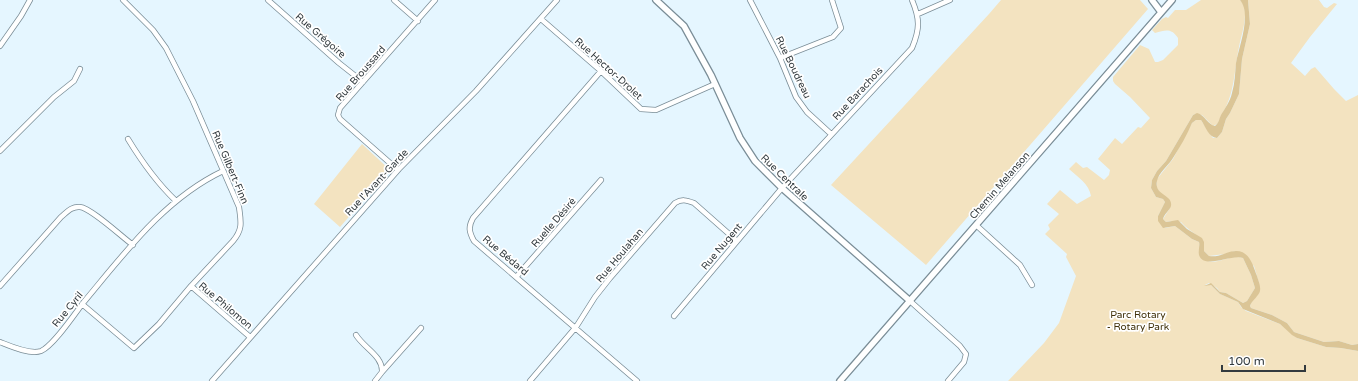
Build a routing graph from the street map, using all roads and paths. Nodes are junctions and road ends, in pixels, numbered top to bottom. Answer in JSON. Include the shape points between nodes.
{"nodes":[{"id":1,"x":30,"y":0,"type":"edge"},
{"id":2,"x":123,"y":0,"type":"edge"},
{"id":3,"x":394,"y":0,"type":"edge"},
{"id":4,"x":435,"y":0,"type":"edge"},
{"id":5,"x":557,"y":0,"type":"edge"},
{"id":6,"x":656,"y":0,"type":"edge"},
{"id":7,"x":750,"y":0,"type":"edge"},
{"id":8,"x":832,"y":0,"type":"edge"},
{"id":9,"x":912,"y":0,"type":"edge"},
{"id":10,"x":950,"y":0,"type":"edge"},
{"id":11,"x":1152,"y":0,"type":"edge"},
{"id":12,"x":1172,"y":0,"type":"edge"},
{"id":13,"x":271,"y":1,"type":"edge"},
{"id":14,"x":1162,"y":12,"type":"junction"},
{"id":15,"x":918,"y":14,"type":"junction"},
{"id":16,"x":541,"y":19,"type":"junction"},
{"id":17,"x":418,"y":21,"type":"junction"},
{"id":18,"x":0,"y":46,"type":"edge"},
{"id":19,"x":780,"y":58,"type":"junction"},
{"id":20,"x":80,"y":69,"type":"dead end"},
{"id":21,"x":601,"y":71,"type":"junction"},
{"id":22,"x":363,"y":82,"type":"junction"},
{"id":23,"x":715,"y":84,"type":"junction"},
{"id":24,"x":831,"y":134,"type":"junction"},
{"id":25,"x":128,"y":139,"type":"dead end"},
{"id":26,"x":2,"y":145,"type":"edge"},
{"id":27,"x":0,"y":151,"type":"edge"},
{"id":28,"x":398,"y":170,"type":"junction"},
{"id":29,"x":223,"y":171,"type":"junction"},
{"id":30,"x":601,"y":180,"type":"dead end"},
{"id":31,"x":782,"y":188,"type":"junction"},
{"id":32,"x":176,"y":201,"type":"junction"},
{"id":33,"x":976,"y":225,"type":"junction"},
{"id":34,"x":737,"y":241,"type":"junction"},
{"id":35,"x":133,"y":245,"type":"junction"},
{"id":36,"x":517,"y":276,"type":"junction"},
{"id":37,"x":1032,"y":285,"type":"dead end"},
{"id":38,"x":0,"y":286,"type":"edge"},
{"id":39,"x":191,"y":286,"type":"junction"},
{"id":40,"x":910,"y":301,"type":"junction"},
{"id":41,"x":82,"y":304,"type":"junction"},
{"id":42,"x":674,"y":316,"type":"dead end"},
{"id":43,"x":576,"y":327,"type":"junction"},
{"id":44,"x":421,"y":328,"type":"dead end"},
{"id":45,"x":356,"y":335,"type":"dead end"},
{"id":46,"x":250,"y":337,"type":"junction"},
{"id":47,"x":0,"y":342,"type":"edge"},
{"id":48,"x":382,"y":372,"type":"junction"},
{"id":49,"x":212,"y":381,"type":"edge"},
{"id":50,"x":375,"y":381,"type":"edge"},
{"id":51,"x":530,"y":381,"type":"edge"},
{"id":52,"x":637,"y":381,"type":"edge"},
{"id":53,"x":840,"y":381,"type":"edge"},
{"id":54,"x":948,"y":381,"type":"edge"}],
"edges":[{"from":1,"to":18,"type":"street"},
{"from":2,"to":29,"type":"street","name":"Rue Gilbert-Finn","via":[[153,30],[166,48],[193,101]]},
{"from":3,"to":17,"type":"street"},
{"from":4,"to":17,"type":"street","name":"Rue Broussard"},
{"from":5,"to":16,"type":"street","name":"Rue l'Avant-Garde"},
{"from":6,"to":23,"type":"street","name":"Rue Centrale","via":[[684,26]]},
{"from":7,"to":19,"type":"street","name":"Rue Boudreau"},
{"from":8,"to":19,"type":"street","via":[[841,28],[833,37]]},
{"from":9,"to":15,"type":"street","name":"Rue Barachois"},
{"from":10,"to":15,"type":"street"},
{"from":11,"to":14,"type":"street"},
{"from":12,"to":14,"type":"street","name":"Chemin Melanson"},
{"from":13,"to":22,"type":"street","name":"Rue Grégoire"},
{"from":14,"to":33,"type":"street","name":"Chemin Melanson"},
{"from":15,"to":24,"type":"street","name":"Rue Barachois","via":[[918,35],[912,48]]},
{"from":16,"to":21,"type":"street","name":"Rue Hector-Drolet"},
{"from":16,"to":28,"type":"street","name":"Rue l'Avant-Garde","via":[[476,91]]},
{"from":17,"to":22,"type":"street","name":"Rue Broussard"},
{"from":19,"to":24,"type":"street","name":"Rue Boudreau","via":[[796,96],[807,112]]},
{"from":20,"to":26,"type":"street","via":[[74,81]]},
{"from":21,"to":23,"type":"street","name":"Rue Hector-Drolet","via":[[641,109],[656,110]]},
{"from":21,"to":36,"type":"street","name":"Rue Bédard","via":[[473,218],[469,226],[474,241]]},
{"from":22,"to":28,"type":"street","name":"Rue Broussard","via":[[340,108],[339,117]]},
{"from":23,"to":31,"type":"street","name":"Rue Centrale","via":[[747,150]]},
{"from":24,"to":31,"type":"street","name":"Rue Barachois"},
{"from":25,"to":32,"type":"street","via":[[162,188]]},
{"from":26,"to":27,"type":"street"},
{"from":28,"to":46,"type":"street","name":"Rue l'Avant-Garde"},
{"from":29,"to":32,"type":"street","name":"Rue Cyril","via":[[206,179]]},
{"from":29,"to":39,"type":"street","name":"Rue Gilbert-Finn","via":[[239,207],[239,234]]},
{"from":30,"to":36,"type":"street","name":"Ruelle Désiré"},
{"from":31,"to":34,"type":"street","name":"Rue Nugent"},
{"from":31,"to":40,"type":"street","name":"Rue Centrale"},
{"from":32,"to":35,"type":"street","name":"Rue Cyril"},
{"from":33,"to":37,"type":"street","via":[[1020,265]]},
{"from":33,"to":40,"type":"street","name":"Chemin Melanson"},
{"from":34,"to":42,"type":"street","name":"Rue Nugent"},
{"from":34,"to":43,"type":"street","name":"Rue Houlahan","via":[[694,203],[681,200],[670,209],[610,278]]},
{"from":35,"to":38,"type":"street","via":[[91,211],[80,207],[71,209]]},
{"from":35,"to":41,"type":"street","name":"Rue Cyril"},
{"from":36,"to":43,"type":"street","name":"Rue Bédard"},
{"from":39,"to":41,"type":"street","name":"Rue Gilbert-Finn","via":[[159,324],[134,348]]},
{"from":39,"to":46,"type":"street","name":"Rue Philomon"},
{"from":40,"to":53,"type":"street","name":"Chemin Melanson"},
{"from":40,"to":54,"type":"street","via":[[966,354],[964,362]]},
{"from":41,"to":47,"type":"street","name":"Rue Cyril","via":[[53,342],[40,351],[28,351]]},
{"from":43,"to":51,"type":"street","name":"Rue Houlahan"},
{"from":43,"to":52,"type":"street","name":"Rue Bédard"},
{"from":44,"to":48,"type":"street"},
{"from":45,"to":48,"type":"street","via":[[379,359]]},
{"from":46,"to":49,"type":"street","name":"Rue l'Avant-Garde"},
{"from":48,"to":50,"type":"street"}]}
